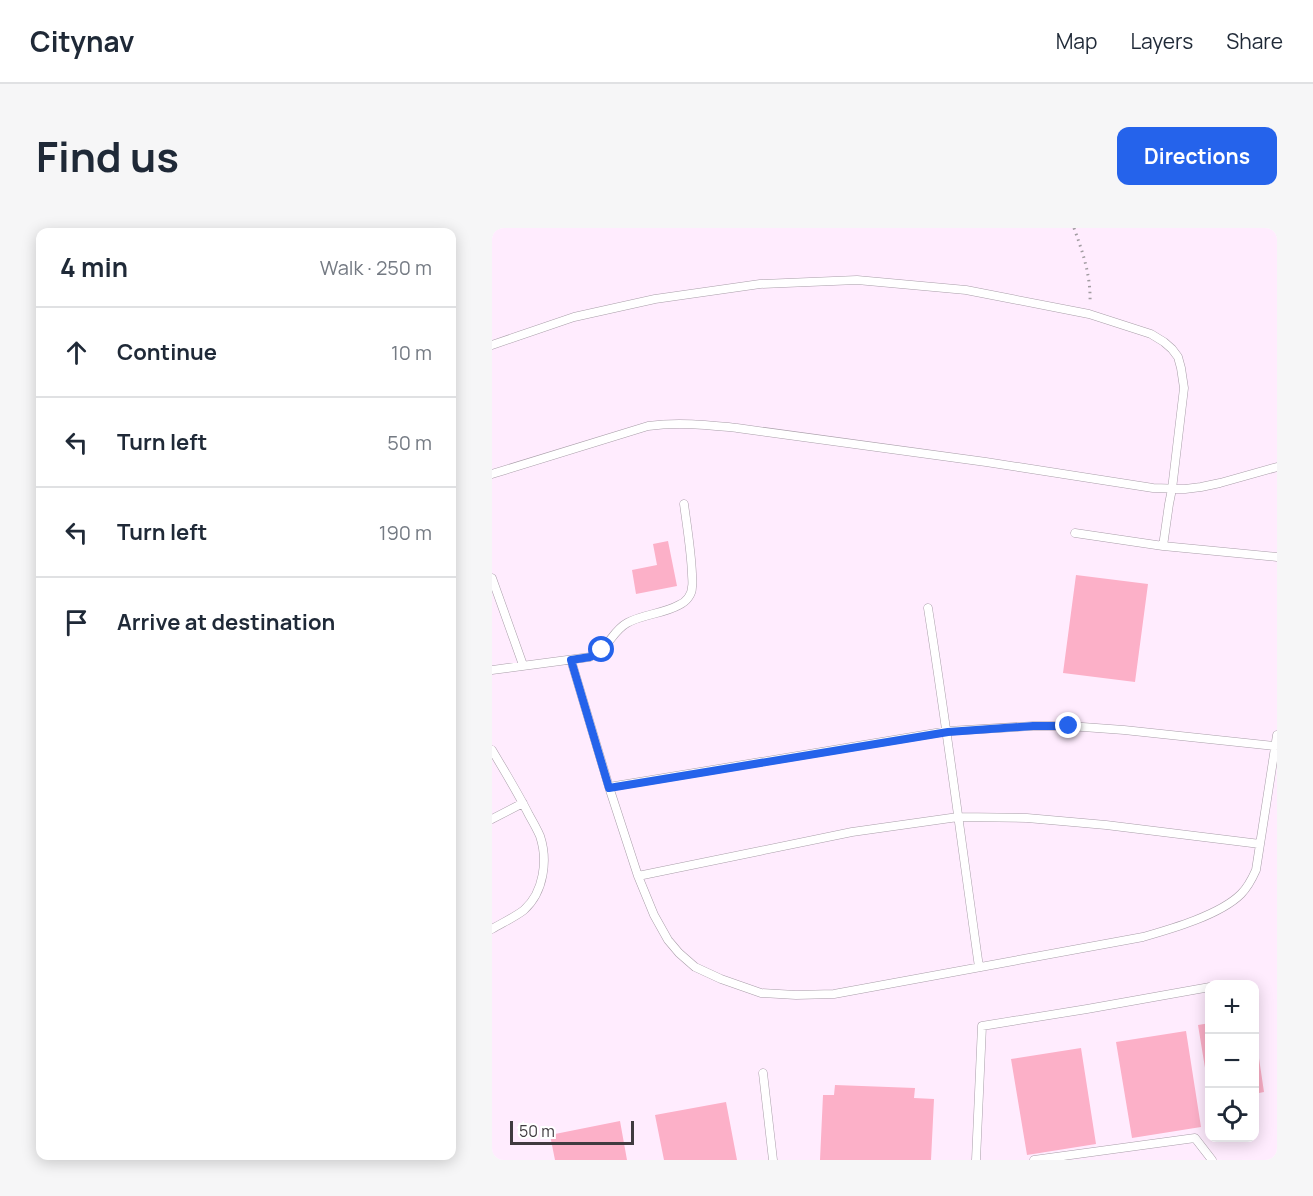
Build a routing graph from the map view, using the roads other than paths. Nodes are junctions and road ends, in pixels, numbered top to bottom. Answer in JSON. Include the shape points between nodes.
{"nodes":[{"id":1,"x":492,"y":345,"type":"edge"},
{"id":2,"x":1277,"y":466,"type":"edge"},
{"id":3,"x":492,"y":474,"type":"edge"},
{"id":4,"x":1172,"y":489,"type":"junction"},
{"id":5,"x":684,"y":504,"type":"dead end"},
{"id":6,"x":1075,"y":533,"type":"dead end"},
{"id":7,"x":1163,"y":546,"type":"junction"},
{"id":8,"x":1277,"y":557,"type":"edge"},
{"id":9,"x":492,"y":578,"type":"edge"},
{"id":10,"x":928,"y":608,"type":"dead end"},
{"id":11,"x":571,"y":660,"type":"junction"},
{"id":12,"x":523,"y":665,"type":"junction"},
{"id":13,"x":492,"y":670,"type":"edge"},
{"id":14,"x":948,"y":732,"type":"junction"},
{"id":15,"x":1277,"y":735,"type":"edge"},
{"id":16,"x":1275,"y":746,"type":"junction"},
{"id":17,"x":492,"y":750,"type":"edge"},
{"id":18,"x":609,"y":788,"type":"junction"},
{"id":19,"x":523,"y":803,"type":"junction"},
{"id":20,"x":958,"y":817,"type":"junction"},
{"id":21,"x":492,"y":819,"type":"edge"},
{"id":22,"x":1260,"y":844,"type":"junction"},
{"id":23,"x":639,"y":876,"type":"junction"},
{"id":24,"x":492,"y":929,"type":"edge"},
{"id":25,"x":980,"y":967,"type":"junction"},
{"id":26,"x":1205,"y":988,"type":"edge"},
{"id":27,"x":763,"y":1073,"type":"dead end"},
{"id":28,"x":773,"y":1160,"type":"edge"},
{"id":29,"x":976,"y":1160,"type":"edge"},
{"id":30,"x":1034,"y":1160,"type":"edge"},
{"id":31,"x":1212,"y":1160,"type":"edge"}],
"edges":[{"from":1,"to":4,"type":"lane","via":[[574,317],[656,299],[760,284],[856,280],[966,290],[1089,314],[1151,334],[1178,357],[1184,388]]},
{"from":2,"to":4,"type":"lane","via":[[1220,483]]},
{"from":3,"to":4,"type":"lane","via":[[648,426],[695,424]]},
{"from":4,"to":7,"type":"lane"},
{"from":5,"to":11,"type":"lane","via":[[693,589],[688,599],[624,624],[596,655]]},
{"from":6,"to":7,"type":"lane"},
{"from":7,"to":8,"type":"lane"},
{"from":9,"to":12,"type":"lane"},
{"from":10,"to":14,"type":"lane"},
{"from":11,"to":12,"type":"lane"},
{"from":11,"to":18,"type":"lane"},
{"from":12,"to":13,"type":"lane"},
{"from":14,"to":16,"type":"lane","via":[[1069,726]]},
{"from":14,"to":18,"type":"lane"},
{"from":14,"to":20,"type":"lane"},
{"from":15,"to":16,"type":"lane"},
{"from":16,"to":22,"type":"lane"},
{"from":17,"to":19,"type":"lane"},
{"from":18,"to":23,"type":"lane"},
{"from":19,"to":21,"type":"lane"},
{"from":19,"to":24,"type":"lane","via":[[540,836],[542,883],[524,909]]},
{"from":20,"to":22,"type":"lane","via":[[1106,825]]},
{"from":20,"to":23,"type":"lane","via":[[852,832]]},
{"from":20,"to":25,"type":"lane"},
{"from":22,"to":25,"type":"lane","via":[[1256,870],[1240,896],[1180,926],[1143,937]]},
{"from":23,"to":25,"type":"lane","via":[[654,915],[679,953],[695,967],[721,980],[761,993],[834,994]]},
{"from":26,"to":29,"type":"lane","via":[[982,1026]]},
{"from":27,"to":28,"type":"lane"},
{"from":30,"to":31,"type":"lane","via":[[1195,1138]]}]}
